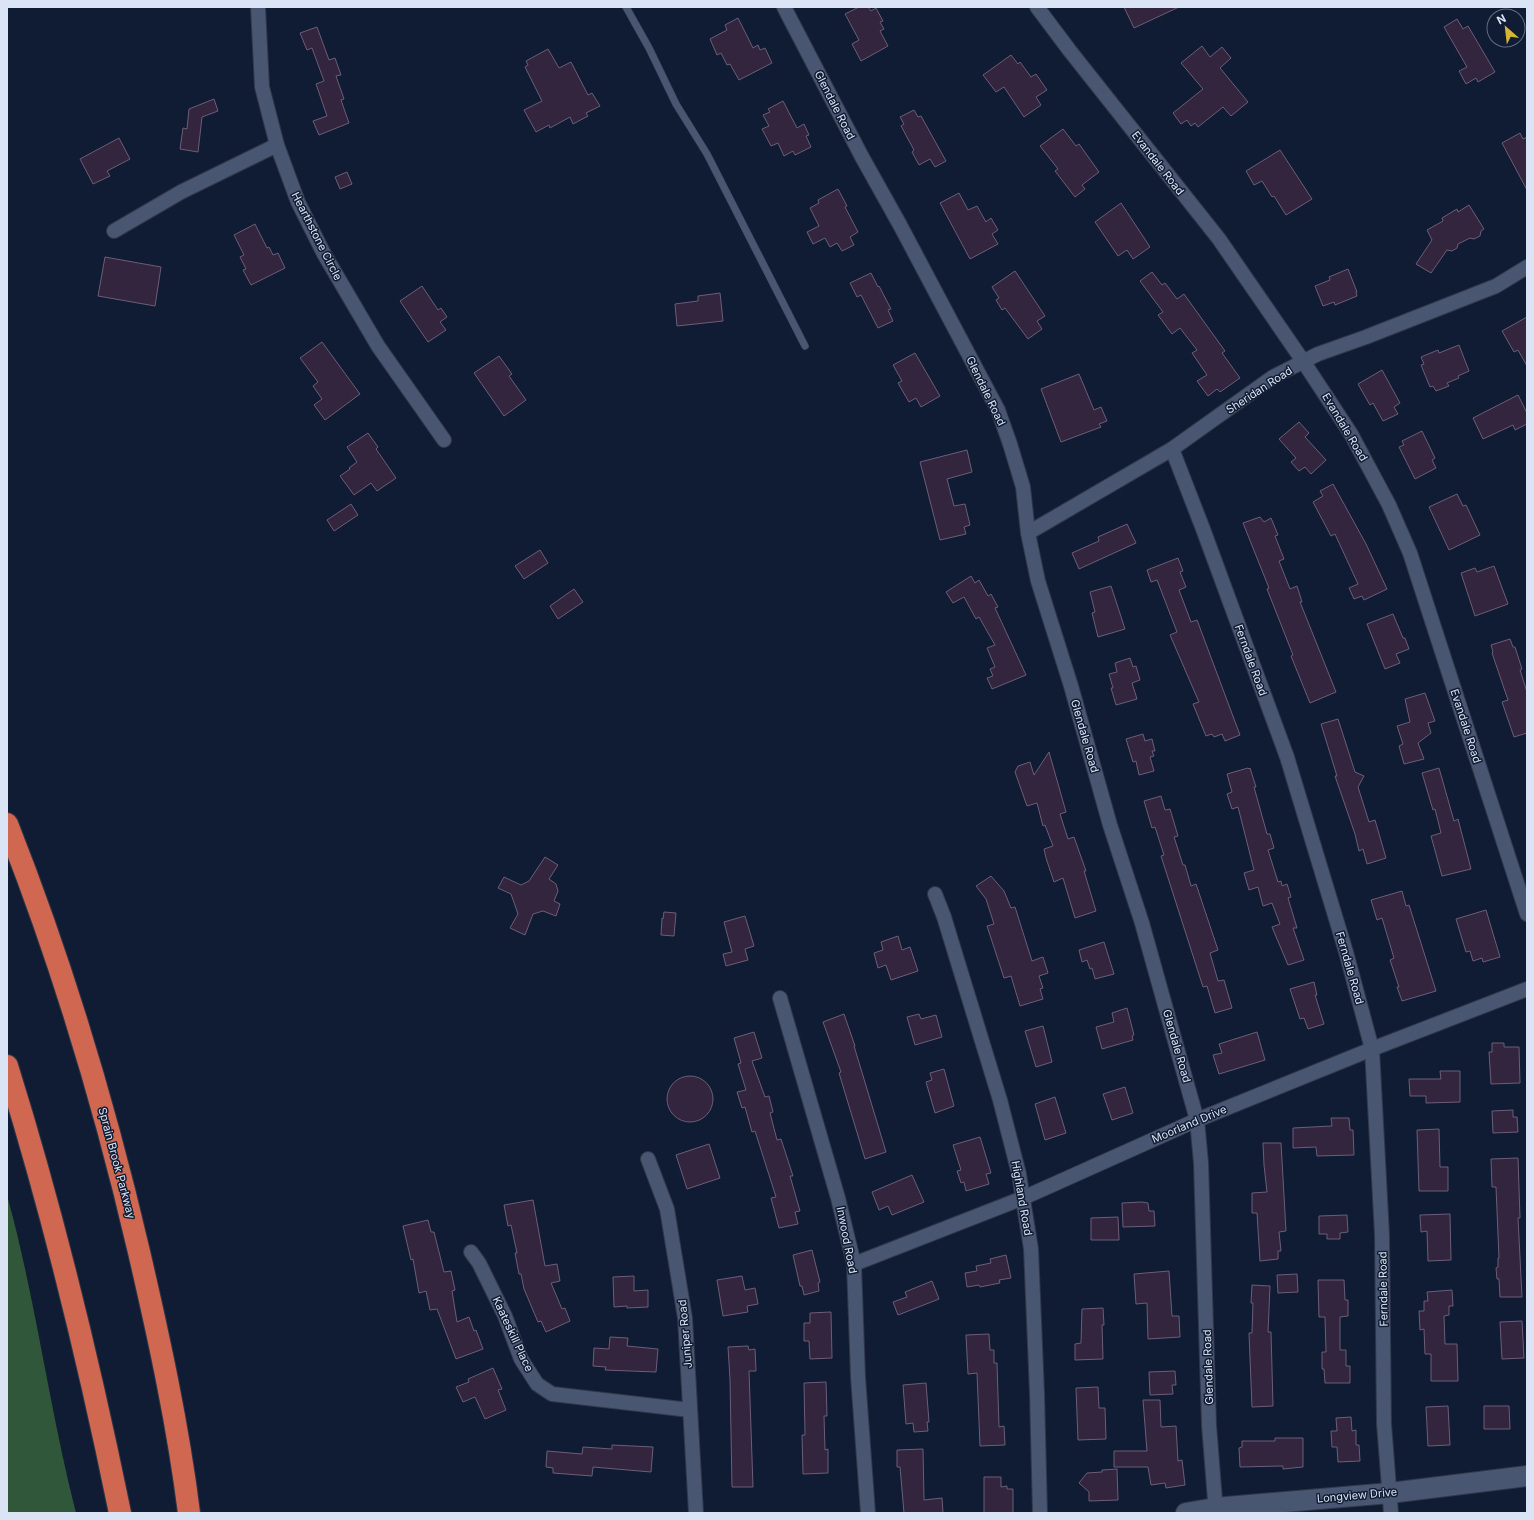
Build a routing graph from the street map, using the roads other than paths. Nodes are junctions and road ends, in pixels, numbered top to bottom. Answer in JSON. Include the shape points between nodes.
{"nodes":[{"id":1,"x":258,"y":7,"type":"edge"},
{"id":2,"x":626,"y":7,"type":"edge"},
{"id":3,"x":784,"y":7,"type":"edge"},
{"id":4,"x":1037,"y":7,"type":"edge"},
{"id":5,"x":277,"y":145,"type":"junction"},
{"id":6,"x":114,"y":231,"type":"dead end"},
{"id":7,"x":1527,"y":267,"type":"edge"},
{"id":8,"x":804,"y":346,"type":"dead end"},
{"id":9,"x":1303,"y":361,"type":"junction"},
{"id":10,"x":444,"y":440,"type":"dead end"},
{"id":11,"x":1172,"y":450,"type":"junction"},
{"id":12,"x":1028,"y":533,"type":"junction"},
{"id":13,"x":7,"y":824,"type":"edge"},
{"id":14,"x":935,"y":894,"type":"dead end"},
{"id":15,"x":1527,"y":914,"type":"edge"},
{"id":16,"x":1527,"y":989,"type":"edge"},
{"id":17,"x":780,"y":998,"type":"dead end"},
{"id":18,"x":1372,"y":1049,"type":"junction"},
{"id":19,"x":7,"y":1066,"type":"edge"},
{"id":20,"x":1197,"y":1120,"type":"junction"},
{"id":21,"x":648,"y":1159,"type":"dead end"},
{"id":22,"x":1023,"y":1198,"type":"junction"},
{"id":23,"x":471,"y":1252,"type":"dead end"},
{"id":24,"x":854,"y":1264,"type":"junction"},
{"id":25,"x":690,"y":1410,"type":"junction"},
{"id":26,"x":1527,"y":1476,"type":"edge"},
{"id":27,"x":1390,"y":1493,"type":"junction"},
{"id":28,"x":1216,"y":1510,"type":"edge"},
{"id":29,"x":120,"y":1513,"type":"edge"},
{"id":30,"x":189,"y":1513,"type":"edge"},
{"id":31,"x":696,"y":1513,"type":"edge"},
{"id":32,"x":868,"y":1513,"type":"edge"},
{"id":33,"x":1040,"y":1513,"type":"edge"},
{"id":34,"x":1186,"y":1513,"type":"edge"},
{"id":35,"x":1391,"y":1513,"type":"edge"}],
"edges":[{"from":1,"to":5,"type":"street","name":"Hearthstone Circle","via":[[262,87]]},
{"from":2,"to":8,"type":"lane","via":[[676,104],[707,154]]},
{"from":3,"to":12,"type":"street","name":"Glendale Road","via":[[998,410],[1023,487]]},
{"from":4,"to":9,"type":"street","name":"Evandale Road","via":[[1219,239]]},
{"from":5,"to":6,"type":"street","via":[[181,192]]},
{"from":5,"to":10,"type":"street","name":"Hearthstone Circle","via":[[298,202],[324,254],[378,346]]},
{"from":7,"to":9,"type":"street","name":"Sheridan Road","via":[[1496,286]]},
{"from":9,"to":11,"type":"street","name":"Sheridan Road","via":[[1274,377]]},
{"from":9,"to":15,"type":"street","name":"Evandale Road","via":[[1351,434],[1389,505],[1410,553]]},
{"from":11,"to":12,"type":"street","name":"Sheridan Road"},
{"from":11,"to":18,"type":"street","name":"Ferndale Road","via":[[1287,757],[1346,952]]},
{"from":12,"to":20,"type":"street","name":"Glendale Road","via":[[1038,581],[1110,825],[1142,923]]},
{"from":13,"to":30,"type":"highway","name":"Sprain Brook Parkway","via":[[72,1006],[113,1147],[157,1331]]},
{"from":14,"to":22,"type":"street","name":"Highland Road","via":[[1000,1100]]},
{"from":16,"to":18,"type":"street","name":"Moorland Drive"},
{"from":17,"to":24,"type":"street","name":"Inwood Road","via":[[838,1198]]},
{"from":18,"to":20,"type":"street","name":"Moorland Drive"},
{"from":18,"to":27,"type":"street","name":"Ferndale Road","via":[[1382,1235],[1384,1424]]},
{"from":19,"to":29,"type":"highway","via":[[62,1259]]},
{"from":20,"to":22,"type":"street","name":"Moorland Drive"},
{"from":20,"to":28,"type":"street","name":"Glendale Road"},
{"from":21,"to":25,"type":"street","name":"Juniper Road","via":[[667,1209],[685,1318]]},
{"from":22,"to":24,"type":"street","name":"Moorland Drive"},
{"from":22,"to":33,"type":"street","name":"Highland Road","via":[[1031,1249]]},
{"from":23,"to":25,"type":"street","name":"Kaateskill Place","via":[[505,1316],[522,1359],[537,1384],[552,1394]]},
{"from":24,"to":32,"type":"street","name":"Inwood Road","via":[[858,1378]]},
{"from":25,"to":31,"type":"street","name":"Juniper Road"},
{"from":26,"to":27,"type":"street","name":"Longview Drive"},
{"from":27,"to":28,"type":"street","name":"Longview Drive"},
{"from":27,"to":35,"type":"street","name":"Ferndale Road"},
{"from":28,"to":34,"type":"street","name":"Longview Drive"}]}
